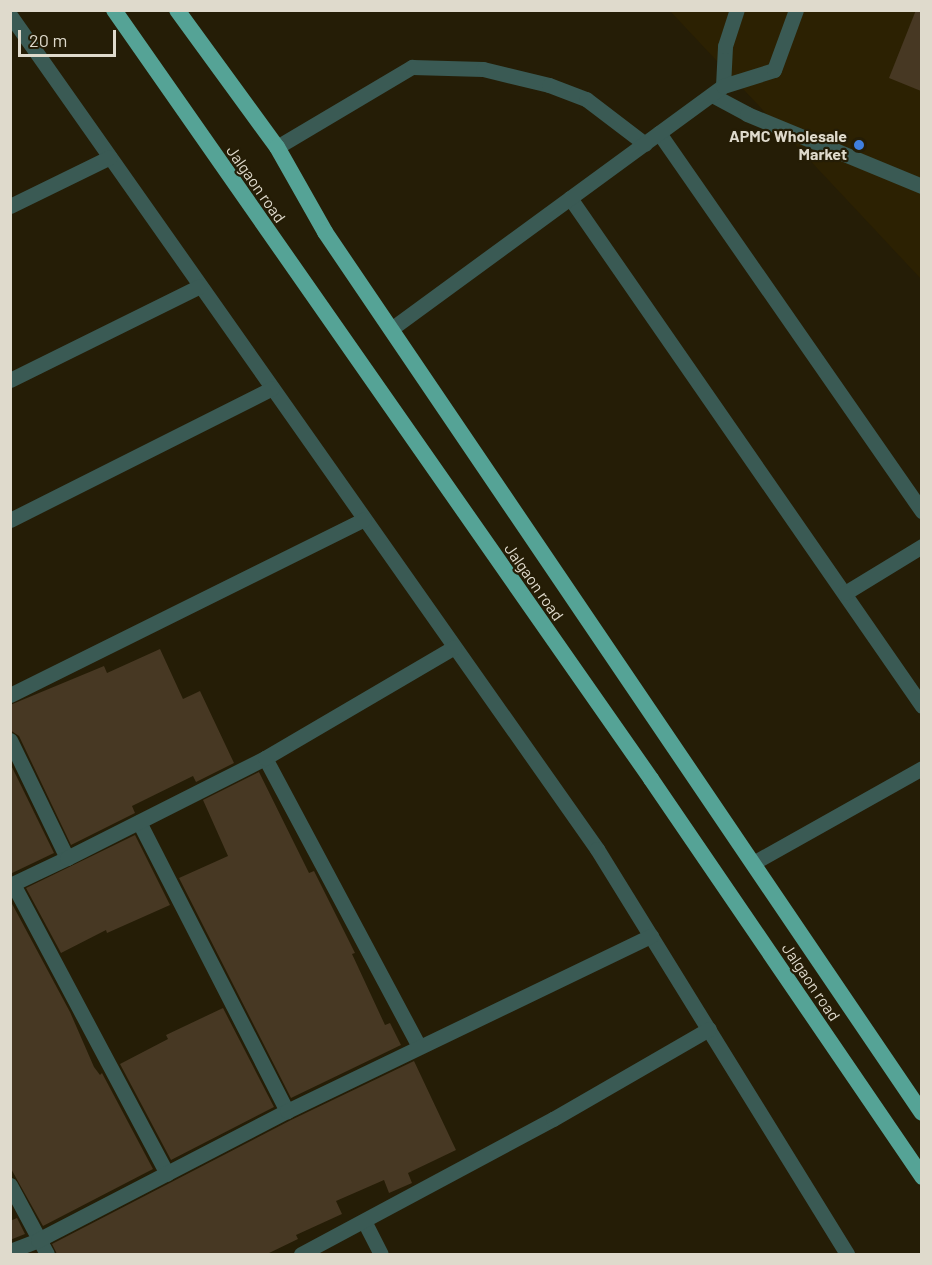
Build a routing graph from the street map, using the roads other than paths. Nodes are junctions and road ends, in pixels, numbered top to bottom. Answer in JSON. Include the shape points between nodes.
{"nodes":[{"id":1,"x":114,"y":10,"type":"edge"},
{"id":2,"x":177,"y":10,"type":"edge"},
{"id":3,"x":737,"y":10,"type":"edge"},
{"id":4,"x":796,"y":10,"type":"edge"},
{"id":5,"x":10,"y":15,"type":"edge"},
{"id":6,"x":717,"y":91,"type":"junction"},
{"id":7,"x":659,"y":133,"type":"junction"},
{"id":8,"x":645,"y":144,"type":"junction"},
{"id":9,"x":277,"y":147,"type":"junction"},
{"id":10,"x":110,"y":157,"type":"junction"},
{"id":11,"x":921,"y":186,"type":"edge"},
{"id":12,"x":570,"y":198,"type":"junction"},
{"id":13,"x":10,"y":206,"type":"edge"},
{"id":14,"x":200,"y":285,"type":"junction"},
{"id":15,"x":391,"y":329,"type":"junction"},
{"id":16,"x":10,"y":380,"type":"edge"},
{"id":17,"x":272,"y":388,"type":"junction"},
{"id":18,"x":921,"y":512,"type":"edge"},
{"id":19,"x":364,"y":519,"type":"junction"},
{"id":20,"x":10,"y":520,"type":"edge"},
{"id":21,"x":921,"y":546,"type":"edge"},
{"id":22,"x":845,"y":593,"type":"junction"},
{"id":23,"x":454,"y":646,"type":"junction"},
{"id":24,"x":10,"y":695,"type":"edge"},
{"id":25,"x":921,"y":706,"type":"edge"},
{"id":26,"x":10,"y":740,"type":"edge"},
{"id":27,"x":266,"y":758,"type":"junction"},
{"id":28,"x":921,"y":768,"type":"edge"},
{"id":29,"x":139,"y":822,"type":"junction"},
{"id":30,"x":68,"y":858,"type":"junction"},
{"id":31,"x":753,"y":863,"type":"junction"},
{"id":32,"x":12,"y":885,"type":"edge"},
{"id":33,"x":651,"y":936,"type":"junction"},
{"id":34,"x":709,"y":1029,"type":"junction"},
{"id":35,"x":419,"y":1047,"type":"junction"},
{"id":36,"x":287,"y":1111,"type":"junction"},
{"id":37,"x":921,"y":1113,"type":"edge"},
{"id":38,"x":167,"y":1174,"type":"junction"},
{"id":39,"x":921,"y":1177,"type":"edge"},
{"id":40,"x":10,"y":1185,"type":"edge"},
{"id":41,"x":364,"y":1221,"type":"junction"},
{"id":42,"x":38,"y":1240,"type":"junction"},
{"id":43,"x":10,"y":1251,"type":"edge"},
{"id":44,"x":47,"y":1254,"type":"edge"},
{"id":45,"x":301,"y":1254,"type":"edge"},
{"id":46,"x":381,"y":1254,"type":"edge"},
{"id":47,"x":847,"y":1254,"type":"edge"}],
"edges":[{"from":1,"to":39,"type":"highway","name":"Jalgaon road","via":[[651,779]]},
{"from":2,"to":9,"type":"highway","name":"Jalgaon road"},
{"from":3,"to":6,"type":"street","via":[[725,45]]},
{"from":4,"to":6,"type":"street","via":[[774,70]]},
{"from":5,"to":10,"type":"street"},
{"from":6,"to":7,"type":"street"},
{"from":6,"to":11,"type":"street","via":[[747,114]]},
{"from":7,"to":8,"type":"street"},
{"from":7,"to":18,"type":"street"},
{"from":8,"to":9,"type":"street","via":[[586,99],[549,85],[483,69],[412,67]]},
{"from":8,"to":12,"type":"street"},
{"from":9,"to":15,"type":"highway","name":"Jalgaon road","via":[[326,232]]},
{"from":10,"to":13,"type":"street"},
{"from":10,"to":14,"type":"street"},
{"from":12,"to":15,"type":"street"},
{"from":12,"to":22,"type":"street"},
{"from":14,"to":16,"type":"street"},
{"from":14,"to":17,"type":"street"},
{"from":15,"to":31,"type":"highway","name":"Jalgaon road"},
{"from":17,"to":19,"type":"street"},
{"from":17,"to":20,"type":"street"},
{"from":19,"to":23,"type":"street"},
{"from":19,"to":24,"type":"street"},
{"from":21,"to":22,"type":"street"},
{"from":22,"to":25,"type":"street"},
{"from":23,"to":27,"type":"street"},
{"from":23,"to":33,"type":"street","via":[[597,849]]},
{"from":26,"to":30,"type":"street"},
{"from":27,"to":29,"type":"street"},
{"from":27,"to":35,"type":"street"},
{"from":28,"to":31,"type":"street"},
{"from":29,"to":30,"type":"street"},
{"from":29,"to":36,"type":"street"},
{"from":30,"to":32,"type":"street"},
{"from":31,"to":37,"type":"highway","name":"Jalgaon road"},
{"from":32,"to":38,"type":"street"},
{"from":33,"to":34,"type":"street"},
{"from":33,"to":35,"type":"street"},
{"from":34,"to":41,"type":"street"},
{"from":34,"to":47,"type":"street"},
{"from":35,"to":36,"type":"street"},
{"from":36,"to":38,"type":"street"},
{"from":38,"to":42,"type":"street"},
{"from":40,"to":42,"type":"street"},
{"from":41,"to":45,"type":"street"},
{"from":41,"to":46,"type":"street"},
{"from":42,"to":43,"type":"street"},
{"from":42,"to":44,"type":"street"}]}
